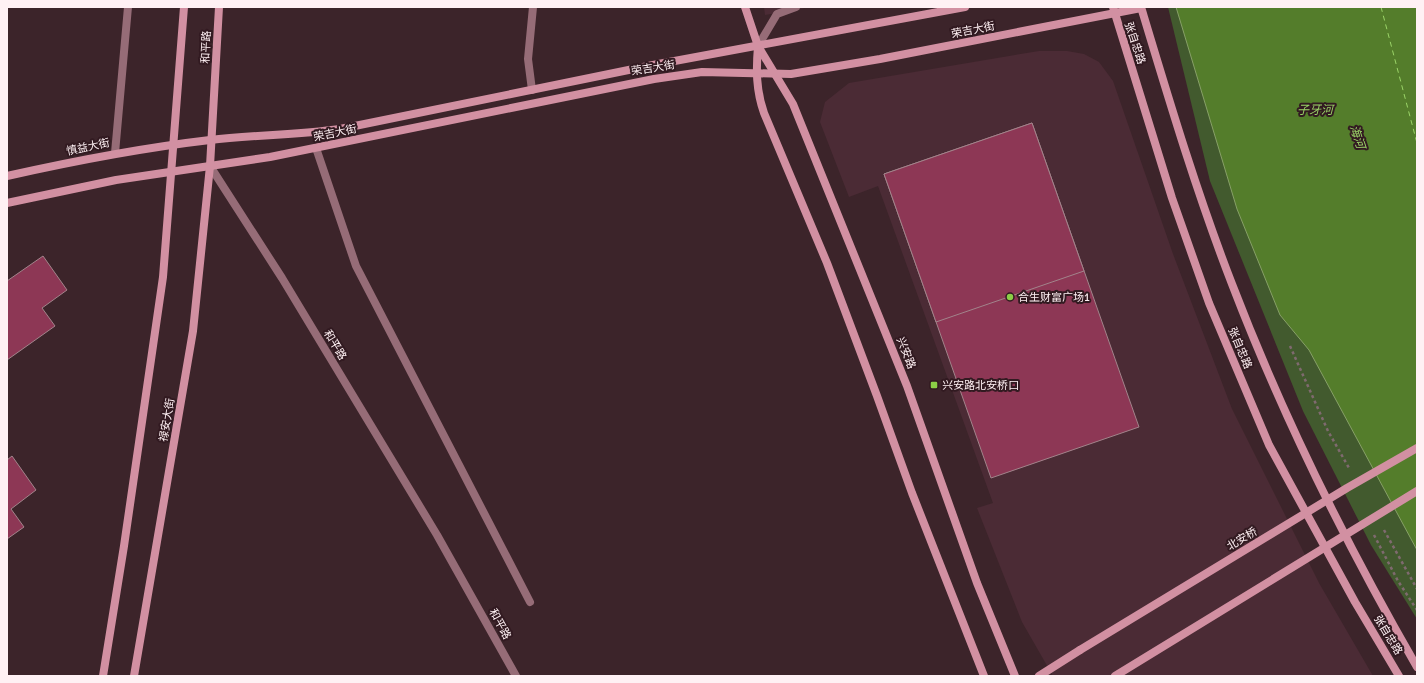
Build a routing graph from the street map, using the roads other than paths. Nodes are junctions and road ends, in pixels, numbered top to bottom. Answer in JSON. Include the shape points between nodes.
{"nodes":[{"id":1,"x":128,"y":7,"type":"edge"},
{"id":2,"x":184,"y":7,"type":"edge"},
{"id":3,"x":219,"y":7,"type":"edge"},
{"id":4,"x":533,"y":7,"type":"edge"},
{"id":5,"x":745,"y":7,"type":"edge"},
{"id":6,"x":796,"y":7,"type":"edge"},
{"id":7,"x":965,"y":7,"type":"edge"},
{"id":8,"x":1141,"y":7,"type":"edge"},
{"id":9,"x":1113,"y":10,"type":"edge"},
{"id":10,"x":758,"y":46,"type":"junction"},
{"id":11,"x":775,"y":73,"type":"junction"},
{"id":12,"x":756,"y":74,"type":"junction"},
{"id":13,"x":532,"y":90,"type":"junction"},
{"id":14,"x":212,"y":140,"type":"junction"},
{"id":15,"x":174,"y":144,"type":"junction"},
{"id":16,"x":316,"y":148,"type":"junction"},
{"id":17,"x":115,"y":153,"type":"junction"},
{"id":18,"x":210,"y":166,"type":"junction"},
{"id":19,"x":171,"y":172,"type":"junction"},
{"id":20,"x":7,"y":176,"type":"edge"},
{"id":21,"x":7,"y":203,"type":"edge"},
{"id":22,"x":1417,"y":448,"type":"edge"},
{"id":23,"x":1417,"y":492,"type":"edge"},
{"id":24,"x":530,"y":602,"type":"dead end"},
{"id":25,"x":1417,"y":666,"type":"edge"},
{"id":26,"x":104,"y":676,"type":"edge"},
{"id":27,"x":134,"y":676,"type":"edge"},
{"id":28,"x":516,"y":676,"type":"edge"},
{"id":29,"x":984,"y":676,"type":"edge"},
{"id":30,"x":1015,"y":676,"type":"edge"},
{"id":31,"x":1039,"y":676,"type":"edge"},
{"id":32,"x":1115,"y":676,"type":"edge"},
{"id":33,"x":1399,"y":676,"type":"edge"}],
"edges":[{"from":1,"to":17,"type":"street"},
{"from":2,"to":15,"type":"street"},
{"from":3,"to":14,"type":"street","name":"和平路"},
{"from":4,"to":13,"type":"street","via":[[528,59]]},
{"from":5,"to":10,"type":"street","name":"兴安路"},
{"from":6,"to":10,"type":"street","via":[[777,14]]},
{"from":7,"to":10,"type":"street","name":"荣吉大街"},
{"from":8,"to":9,"type":"street","name":"荣吉大街"},
{"from":8,"to":25,"type":"street","name":"张自忠路","via":[[1185,150],[1232,284],[1298,441],[1373,590]]},
{"from":9,"to":11,"type":"street","name":"荣吉大街","via":[[873,60],[790,74]]},
{"from":9,"to":33,"type":"street","name":"张自忠路","via":[[1172,198],[1209,303],[1269,445],[1355,602]]},
{"from":10,"to":11,"type":"street","name":"兴安路"},
{"from":10,"to":12,"type":"street","name":"兴安路"},
{"from":10,"to":13,"type":"street","name":"荣吉大街"},
{"from":11,"to":12,"type":"street","name":"荣吉大街"},
{"from":11,"to":30,"type":"street","name":"兴安路","via":[[794,104],[907,386],[977,583]]},
{"from":12,"to":16,"type":"street","name":"荣吉大街","via":[[702,72],[654,78]]},
{"from":12,"to":29,"type":"street","name":"兴安路","via":[[758,96],[764,113],[827,263],[912,493]]},
{"from":13,"to":14,"type":"street","name":"荣吉大街","via":[[340,128]]},
{"from":14,"to":15,"type":"street","name":"荣吉大街"},
{"from":14,"to":18,"type":"street","name":"和平路"},
{"from":15,"to":17,"type":"street","name":"慎益大街"},
{"from":15,"to":19,"type":"street"},
{"from":16,"to":18,"type":"street","name":"荣吉大街"},
{"from":16,"to":24,"type":"street","via":[[356,266]]},
{"from":17,"to":20,"type":"street","name":"慎益大街"},
{"from":18,"to":19,"type":"street","name":"荣吉大街"},
{"from":18,"to":27,"type":"street","name":"禄安大街","via":[[193,331]]},
{"from":18,"to":28,"type":"street","name":"和平路","via":[[282,278],[437,535]]},
{"from":19,"to":21,"type":"street","via":[[116,180]]},
{"from":19,"to":26,"type":"street","via":[[163,277]]},
{"from":22,"to":31,"type":"street","name":"北安桥","bridge":true},
{"from":23,"to":32,"type":"street","bridge":true}]}
